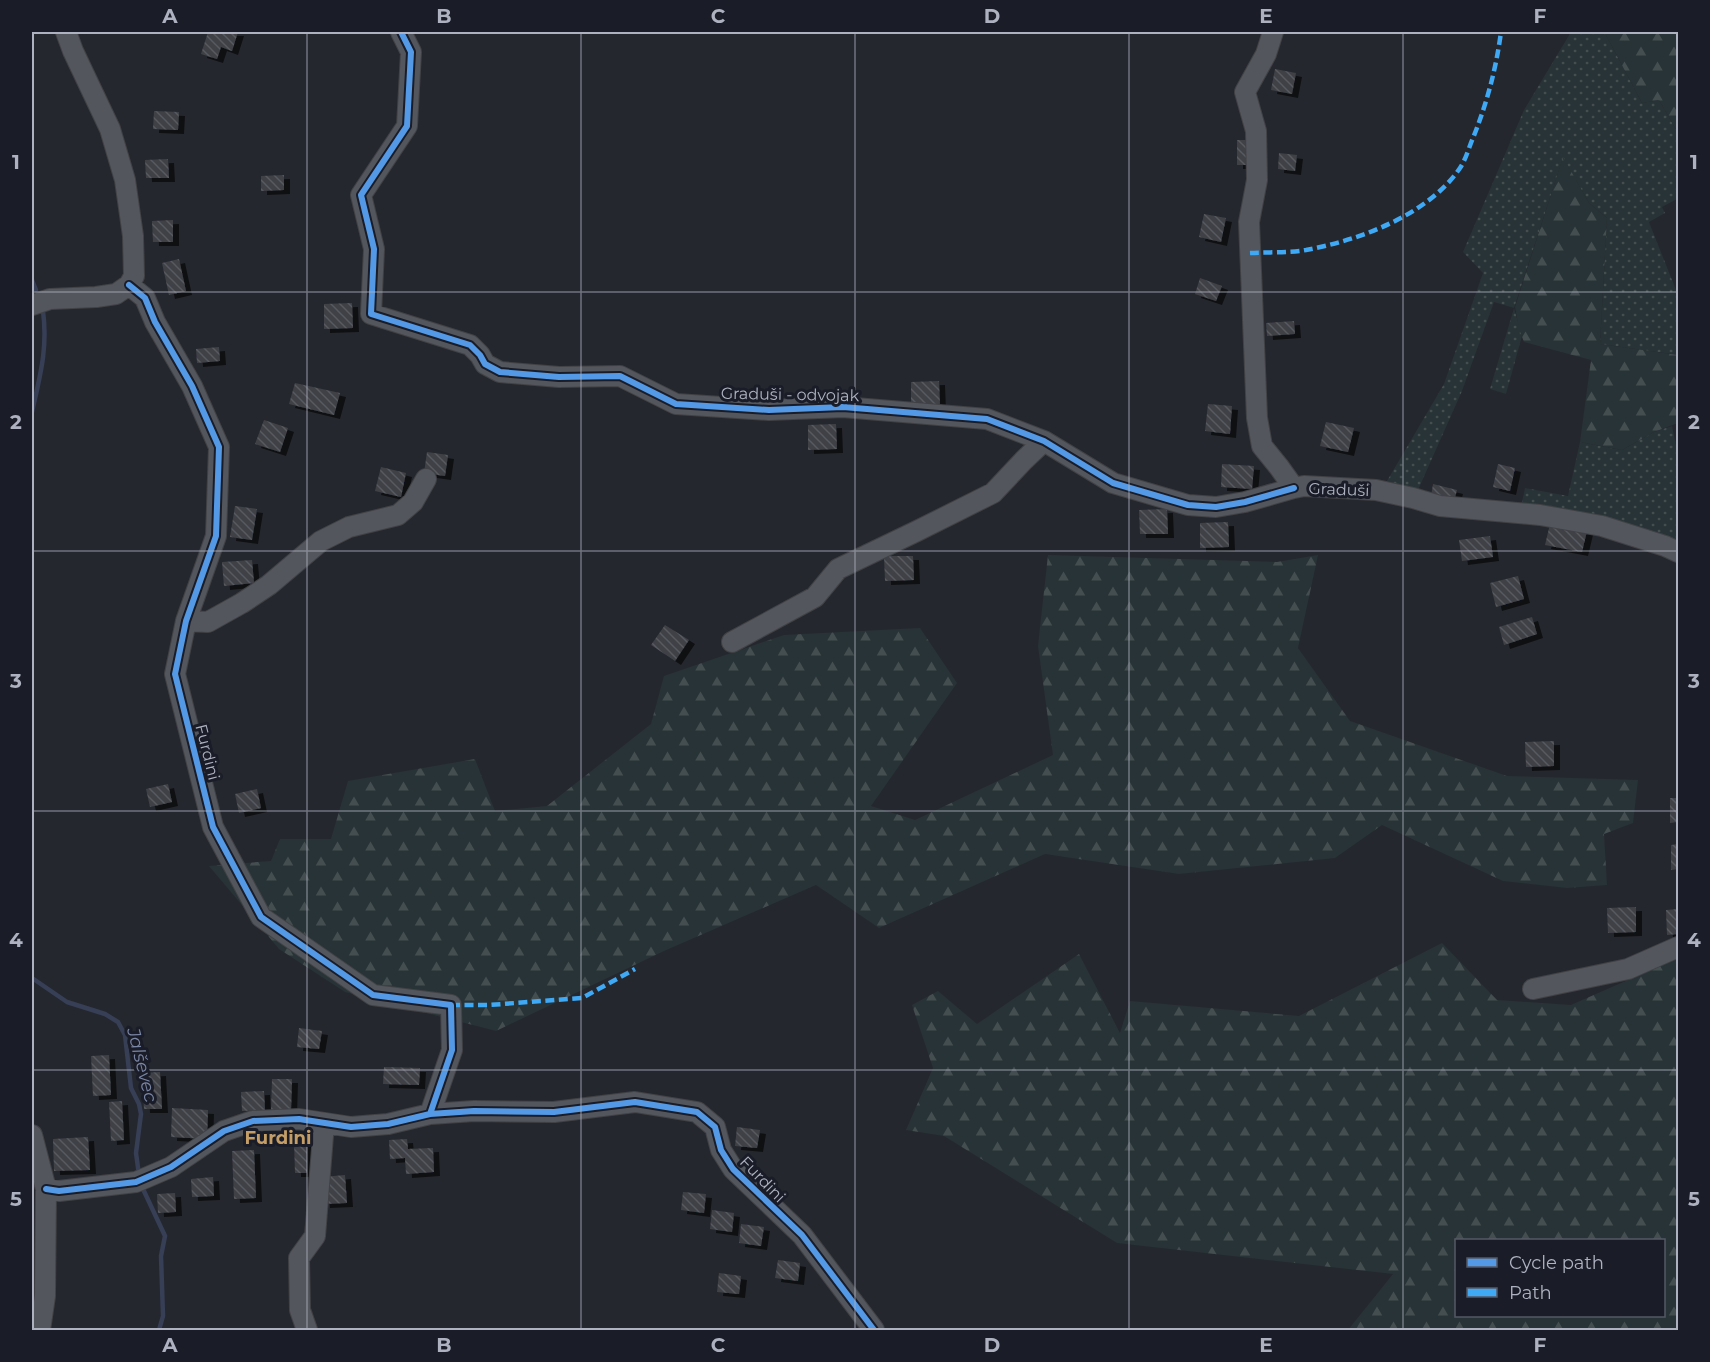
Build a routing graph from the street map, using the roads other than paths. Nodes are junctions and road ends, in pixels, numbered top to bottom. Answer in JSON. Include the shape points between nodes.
{"nodes":[{"id":1,"x":66,"y":32,"type":"edge"},
{"id":2,"x":401,"y":32,"type":"edge"},
{"id":3,"x":1272,"y":32,"type":"edge"},
{"id":4,"x":129,"y":285,"type":"junction"},
{"id":5,"x":38,"y":303,"type":"edge"},
{"id":6,"x":1044,"y":441,"type":"junction"},
{"id":7,"x":426,"y":479,"type":"dead end"},
{"id":8,"x":1294,"y":488,"type":"junction"},
{"id":9,"x":1678,"y":552,"type":"edge"},
{"id":10,"x":186,"y":621,"type":"junction"},
{"id":11,"x":732,"y":642,"type":"dead end"},
{"id":12,"x":1678,"y":947,"type":"edge"},
{"id":13,"x":1533,"y":989,"type":"dead end"},
{"id":14,"x":430,"y":1114,"type":"junction"},
{"id":15,"x":324,"y":1123,"type":"junction"},
{"id":16,"x":32,"y":1135,"type":"edge"},
{"id":17,"x":46,"y":1189,"type":"junction"},
{"id":18,"x":40,"y":1330,"type":"edge"},
{"id":19,"x":307,"y":1330,"type":"edge"},
{"id":20,"x":874,"y":1330,"type":"edge"}],
"edges":[{"from":1,"to":4,"type":"street","via":[[110,129],[125,180],[133,236],[134,276]]},
{"from":2,"to":6,"type":"street","name":"Graduši - odvojak","via":[[411,52],[407,126],[361,195],[374,249],[371,314],[470,345],[485,364],[500,372],[620,376],[676,404],[769,410],[843,407],[987,419]]},
{"from":3,"to":8,"type":"street","name":"Graduši","via":[[1266,54],[1245,92],[1256,131],[1257,180],[1249,222],[1257,418],[1262,446]]},
{"from":4,"to":5,"type":"street","via":[[116,294]]},
{"from":4,"to":10,"type":"street","name":"Furdini","via":[[145,298],[219,447],[216,536]]},
{"from":6,"to":8,"type":"street","name":"Graduši - odvojak","via":[[1113,483],[1188,505],[1216,507]]},
{"from":6,"to":11,"type":"street","via":[[993,493],[838,569],[815,597]]},
{"from":7,"to":10,"type":"street","via":[[413,502],[398,515],[349,527],[321,541],[242,603],[208,622]]},
{"from":8,"to":9,"type":"street","name":"Graduši","via":[[1376,490],[1440,506],[1540,515],[1602,526]]},
{"from":10,"to":14,"type":"street","name":"Furdini","via":[[175,674],[213,827],[261,917],[373,995],[451,1005],[452,1050]]},
{"from":12,"to":13,"type":"street","via":[[1628,969]]},
{"from":14,"to":15,"type":"street","name":"Furdini","via":[[360,1127]]},
{"from":14,"to":20,"type":"street","name":"Furdini","via":[[554,1112],[635,1102],[697,1112],[715,1126],[721,1150],[733,1169],[802,1235]]},
{"from":15,"to":17,"type":"street","name":"Furdini","via":[[300,1119],[253,1121],[224,1131],[171,1167],[136,1182],[59,1191]]},
{"from":15,"to":19,"type":"street","via":[[315,1236],[299,1258],[300,1310]]},
{"from":16,"to":17,"type":"street"},
{"from":17,"to":18,"type":"street","via":[[45,1296]]}]}
